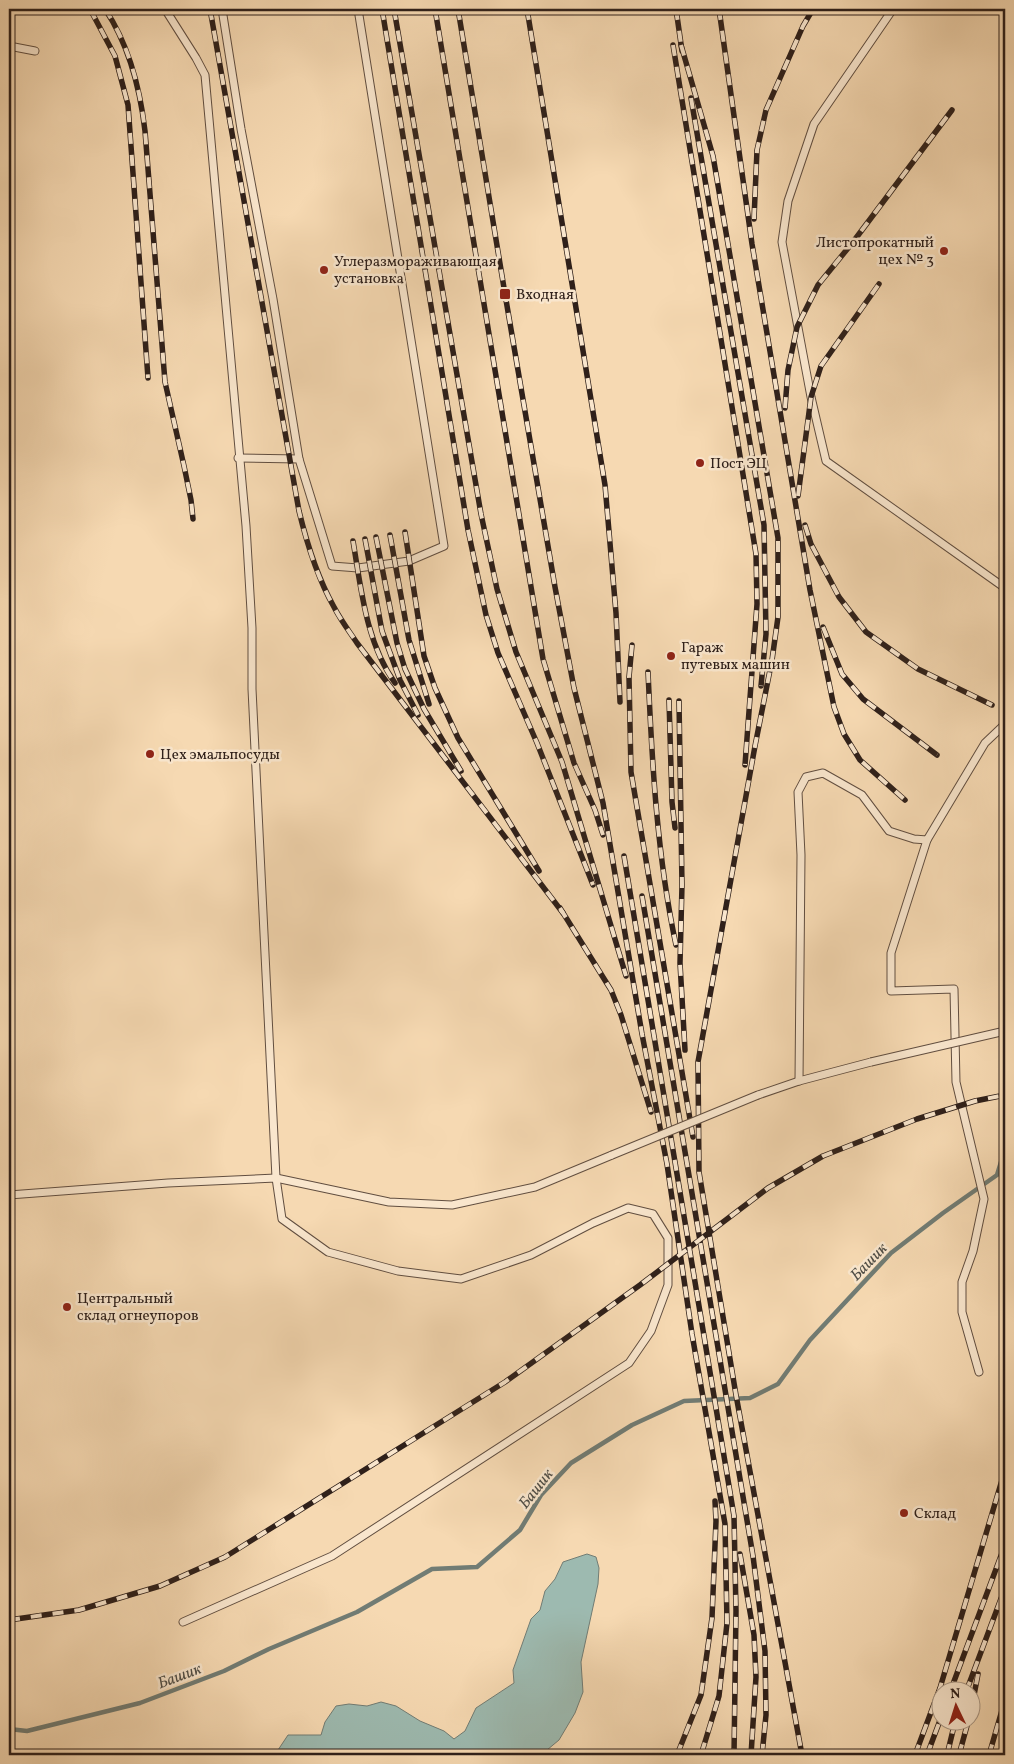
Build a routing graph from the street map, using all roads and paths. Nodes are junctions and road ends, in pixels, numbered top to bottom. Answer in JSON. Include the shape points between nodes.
{"nodes":[{"id":1,"x":165,"y":9,"type":"edge"},
{"id":2,"x":222,"y":9,"type":"edge"},
{"id":3,"x":358,"y":9,"type":"edge"},
{"id":4,"x":893,"y":9,"type":"edge"},
{"id":5,"x":9,"y":46,"type":"edge"},
{"id":6,"x":35,"y":51,"type":"dead end"},
{"id":7,"x":238,"y":458,"type":"junction"},
{"id":8,"x":299,"y":459,"type":"junction"},
{"id":9,"x":1005,"y":588,"type":"edge"},
{"id":10,"x":1005,"y":724,"type":"edge"},
{"id":11,"x":927,"y":840,"type":"junction"},
{"id":12,"x":1005,"y":1031,"type":"edge"},
{"id":13,"x":798,"y":1081,"type":"junction"},
{"id":14,"x":276,"y":1178,"type":"junction"},
{"id":15,"x":9,"y":1194,"type":"edge"},
{"id":16,"x":979,"y":1372,"type":"dead end"},
{"id":17,"x":183,"y":1622,"type":"dead end"}],
"edges":[{"from":1,"to":7,"type":"lane","via":[[205,75]]},
{"from":2,"to":8,"type":"lane"},
{"from":3,"to":8,"type":"lane","via":[[444,546],[409,561],[358,568],[332,566]]},
{"from":4,"to":9,"type":"lane","via":[[814,124],[788,201],[782,242],[807,380],[826,461]]},
{"from":5,"to":6,"type":"lane"},
{"from":7,"to":8,"type":"lane"},
{"from":7,"to":14,"type":"lane","via":[[252,628],[252,689]]},
{"from":10,"to":11,"type":"lane","via":[[985,743]]},
{"from":11,"to":13,"type":"lane","via":[[889,832],[862,796],[823,774],[806,777],[798,792],[801,894]]},
{"from":11,"to":16,"type":"lane","via":[[890,954],[891,991],[954,989],[956,1082],[984,1199],[973,1251],[962,1282],[962,1312]]},
{"from":12,"to":13,"type":"lane","bridge":true},
{"from":13,"to":14,"type":"lane","bridge":true,"via":[[535,1187],[452,1205],[390,1202]]},
{"from":14,"to":15,"type":"lane"},
{"from":14,"to":17,"type":"lane","via":[[282,1219],[328,1252],[398,1271],[460,1280],[531,1256],[594,1222],[628,1208],[653,1214],[668,1238],[668,1285],[651,1331],[629,1363],[332,1556]]}]}
